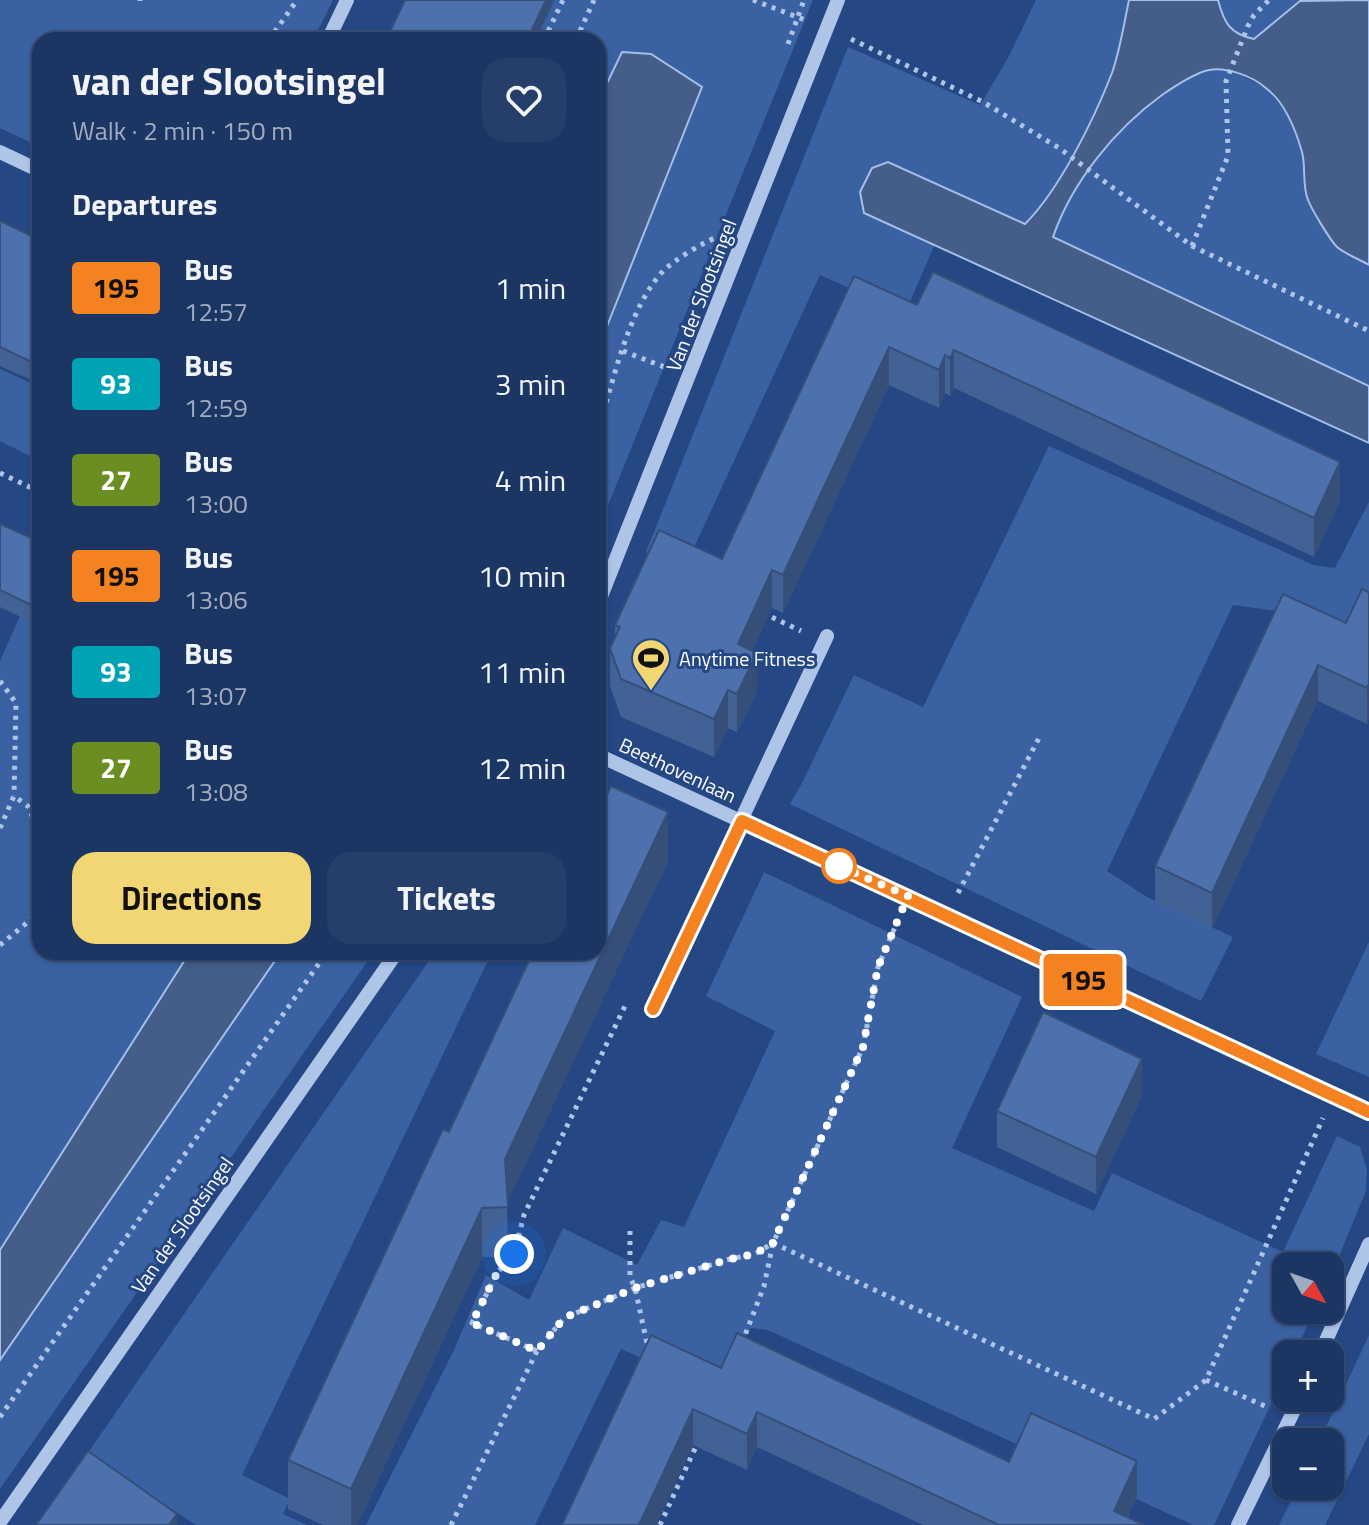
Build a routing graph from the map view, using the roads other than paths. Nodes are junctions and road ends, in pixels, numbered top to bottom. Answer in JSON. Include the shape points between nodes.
{"nodes":[{"id":1,"x":347,"y":0,"type":"edge"},
{"id":2,"x":838,"y":0,"type":"edge"},
{"id":3,"x":332,"y":32,"type":"edge"},
{"id":4,"x":0,"y":152,"type":"edge"},
{"id":5,"x":32,"y":167,"type":"edge"},
{"id":6,"x":606,"y":584,"type":"edge"},
{"id":7,"x":826,"y":639,"type":"road end"},
{"id":8,"x":606,"y":759,"type":"edge"},
{"id":9,"x":742,"y":821,"type":"junction"},
{"id":10,"x":391,"y":960,"type":"edge"},
{"id":11,"x":653,"y":1009,"type":"dead end"},
{"id":12,"x":1369,"y":1112,"type":"edge"},
{"id":13,"x":1369,"y":1244,"type":"edge"},
{"id":14,"x":1326,"y":1340,"type":"edge"},
{"id":15,"x":1293,"y":1412,"type":"edge"},
{"id":16,"x":0,"y":1522,"type":"edge"},
{"id":17,"x":1238,"y":1525,"type":"edge"}],
"edges":[{"from":1,"to":3,"type":"street"},
{"from":2,"to":6,"type":"street","name":"Van der Slootsingel"},
{"from":4,"to":5,"type":"street"},
{"from":7,"to":9,"type":"street","name":"Beethovenlaan"},
{"from":8,"to":9,"type":"street","name":"Beethovenlaan"},
{"from":9,"to":11,"type":"street","name":"Beethovenlaan"},
{"from":9,"to":12,"type":"street","name":"Beethovenlaan"},
{"from":10,"to":16,"type":"street","name":"Van der Slootsingel"},
{"from":13,"to":14,"type":"street"},
{"from":15,"to":17,"type":"street"}]}
